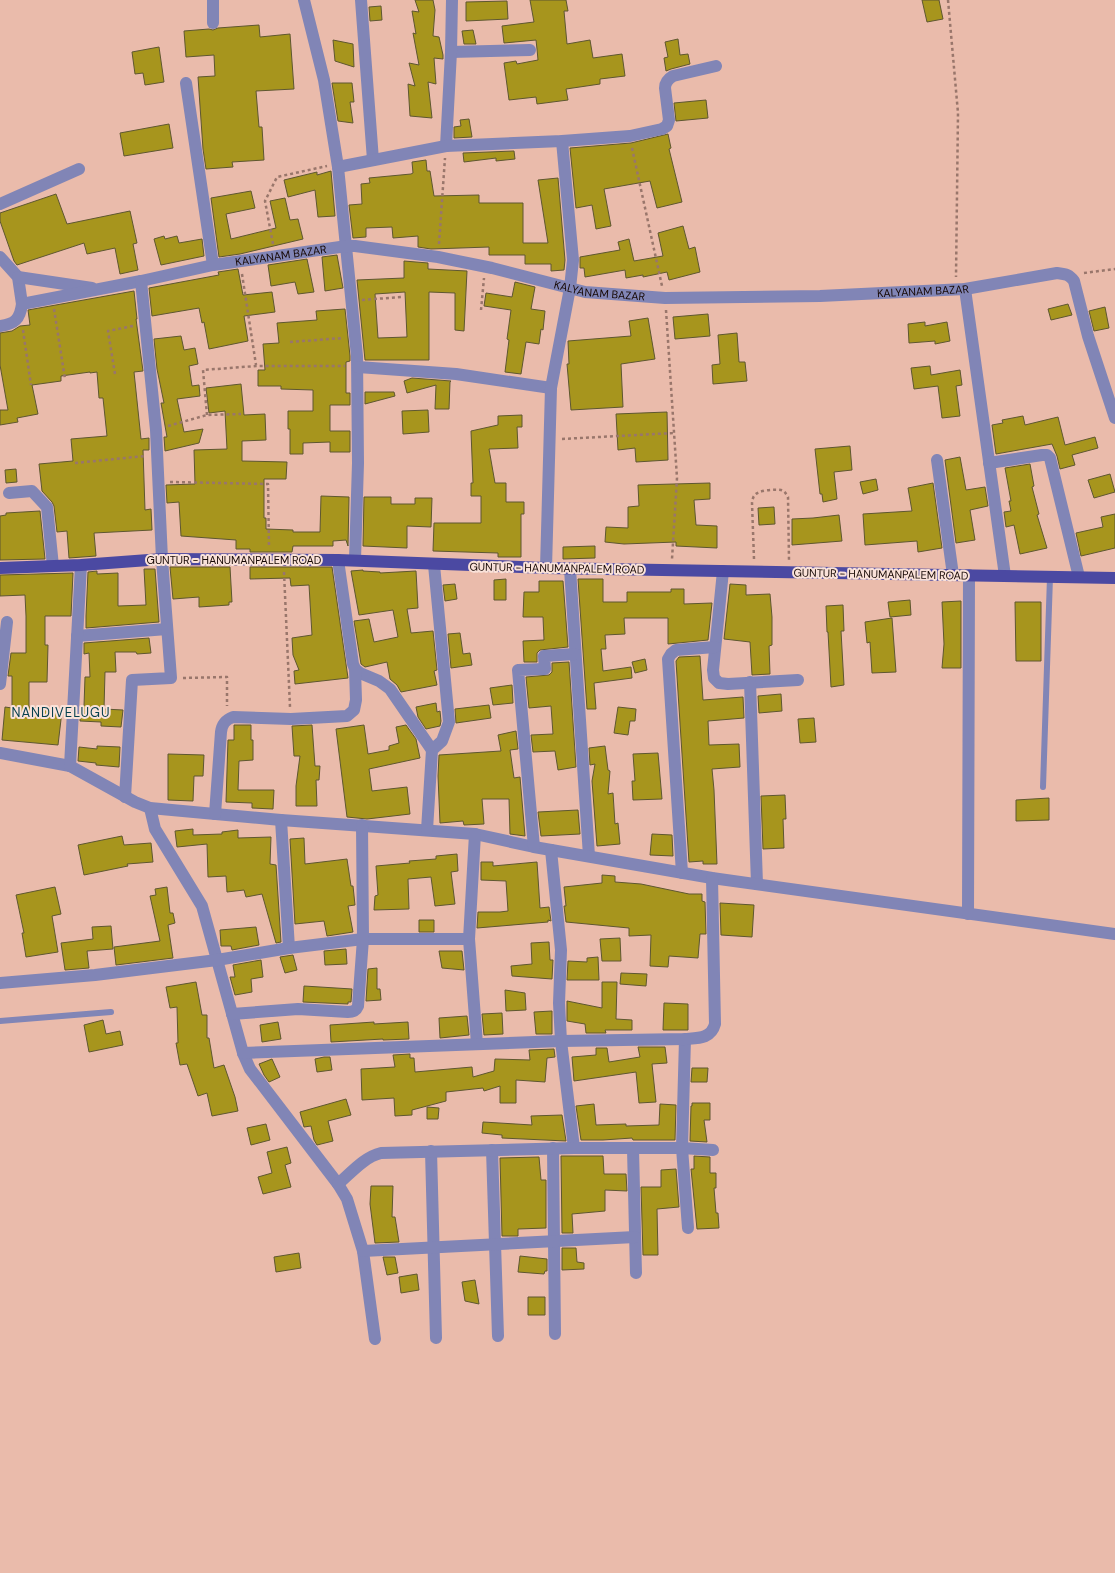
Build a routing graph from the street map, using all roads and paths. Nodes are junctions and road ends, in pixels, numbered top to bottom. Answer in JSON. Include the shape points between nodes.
{"nodes":[{"id":1,"x":213,"y":0,"type":"edge"},
{"id":2,"x":304,"y":0,"type":"edge"},
{"id":3,"x":361,"y":0,"type":"edge"},
{"id":4,"x":452,"y":0,"type":"edge"},
{"id":5,"x":948,"y":0,"type":"edge"},
{"id":6,"x":213,"y":23,"type":"dead end"},
{"id":7,"x":530,"y":50,"type":"dead end"},
{"id":8,"x":451,"y":52,"type":"junction"},
{"id":9,"x":716,"y":66,"type":"dead end"},
{"id":10,"x":186,"y":83,"type":"dead end"},
{"id":11,"x":630,"y":136,"type":"junction"},
{"id":12,"x":562,"y":141,"type":"junction"},
{"id":13,"x":446,"y":146,"type":"junction"},
{"id":14,"x":373,"y":160,"type":"junction"},
{"id":15,"x":338,"y":165,"type":"junction"},
{"id":16,"x":79,"y":169,"type":"dead end"},
{"id":17,"x":0,"y":204,"type":"edge"},
{"id":18,"x":347,"y":246,"type":"junction"},
{"id":19,"x":275,"y":256,"type":"junction"},
{"id":20,"x":0,"y":257,"type":"edge"},
{"id":21,"x":438,"y":257,"type":"junction"},
{"id":22,"x":240,"y":261,"type":"junction"},
{"id":23,"x":213,"y":265,"type":"junction"},
{"id":24,"x":485,"y":267,"type":"junction"},
{"id":25,"x":1115,"y":269,"type":"edge"},
{"id":26,"x":1070,"y":275,"type":"junction"},
{"id":27,"x":18,"y":277,"type":"junction"},
{"id":28,"x":141,"y":281,"type":"junction"},
{"id":29,"x":570,"y":288,"type":"junction"},
{"id":30,"x":102,"y":289,"type":"junction"},
{"id":31,"x":961,"y":289,"type":"junction"},
{"id":32,"x":401,"y":297,"type":"dead end"},
{"id":33,"x":665,"y":298,"type":"junction"},
{"id":34,"x":52,"y":299,"type":"junction"},
{"id":35,"x":352,"y":301,"type":"junction"},
{"id":36,"x":21,"y":309,"type":"junction"},
{"id":37,"x":481,"y":310,"type":"dead end"},
{"id":38,"x":146,"y":324,"type":"junction"},
{"id":39,"x":0,"y":326,"type":"edge"},
{"id":40,"x":355,"y":337,"type":"junction"},
{"id":41,"x":290,"y":342,"type":"dead end"},
{"id":42,"x":256,"y":366,"type":"junction"},
{"id":43,"x":358,"y":367,"type":"junction"},
{"id":44,"x":115,"y":374,"type":"dead end"},
{"id":45,"x":65,"y":379,"type":"dead end"},
{"id":46,"x":31,"y":385,"type":"dead end"},
{"id":47,"x":551,"y":388,"type":"junction"},
{"id":48,"x":241,"y":414,"type":"dead end"},
{"id":49,"x":207,"y":415,"type":"junction"},
{"id":50,"x":1115,"y":418,"type":"edge"},
{"id":51,"x":156,"y":430,"type":"junction"},
{"id":52,"x":674,"y":432,"type":"junction"},
{"id":53,"x":549,"y":440,"type":"junction"},
{"id":54,"x":157,"y":455,"type":"junction"},
{"id":55,"x":937,"y":460,"type":"dead end"},
{"id":56,"x":75,"y":463,"type":"dead end"},
{"id":57,"x":989,"y":463,"type":"junction"},
{"id":58,"x":158,"y":482,"type":"junction"},
{"id":59,"x":9,"y":493,"type":"dead end"},
{"id":60,"x":162,"y":559,"type":"junction"},
{"id":61,"x":269,"y":560,"type":"junction"},
{"id":62,"x":284,"y":560,"type":"junction"},
{"id":63,"x":338,"y":560,"type":"junction"},
{"id":64,"x":355,"y":560,"type":"junction"},
{"id":65,"x":81,"y":565,"type":"junction"},
{"id":66,"x":434,"y":565,"type":"junction"},
{"id":67,"x":53,"y":566,"type":"junction"},
{"id":68,"x":0,"y":568,"type":"edge"},
{"id":69,"x":546,"y":568,"type":"junction"},
{"id":70,"x":570,"y":569,"type":"junction"},
{"id":71,"x":671,"y":570,"type":"junction"},
{"id":72,"x":723,"y":571,"type":"junction"},
{"id":73,"x":754,"y":572,"type":"junction"},
{"id":74,"x":789,"y":572,"type":"junction"},
{"id":75,"x":952,"y":575,"type":"junction"},
{"id":76,"x":969,"y":576,"type":"junction"},
{"id":77,"x":1005,"y":576,"type":"junction"},
{"id":78,"x":1050,"y":577,"type":"junction"},
{"id":79,"x":1079,"y":577,"type":"junction"},
{"id":80,"x":1115,"y":578,"type":"edge"},
{"id":81,"x":7,"y":622,"type":"dead end"},
{"id":82,"x":167,"y":629,"type":"junction"},
{"id":83,"x":77,"y":636,"type":"junction"},
{"id":84,"x":715,"y":647,"type":"junction"},
{"id":85,"x":575,"y":654,"type":"junction"},
{"id":86,"x":355,"y":669,"type":"junction"},
{"id":87,"x":171,"y":678,"type":"junction"},
{"id":88,"x":798,"y":680,"type":"dead end"},
{"id":89,"x":750,"y":682,"type":"junction"},
{"id":90,"x":0,"y":684,"type":"edge"},
{"id":91,"x":291,"y":719,"type":"junction"},
{"id":92,"x":227,"y":720,"type":"junction"},
{"id":93,"x":432,"y":750,"type":"junction"},
{"id":94,"x":0,"y":754,"type":"edge"},
{"id":95,"x":70,"y":766,"type":"junction"},
{"id":96,"x":1043,"y":787,"type":"dead end"},
{"id":97,"x":126,"y":797,"type":"junction"},
{"id":98,"x":150,"y":808,"type":"junction"},
{"id":99,"x":215,"y":814,"type":"junction"},
{"id":100,"x":281,"y":820,"type":"junction"},
{"id":101,"x":362,"y":825,"type":"junction"},
{"id":102,"x":427,"y":830,"type":"junction"},
{"id":103,"x":475,"y":834,"type":"junction"},
{"id":104,"x":534,"y":847,"type":"junction"},
{"id":105,"x":551,"y":850,"type":"junction"},
{"id":106,"x":589,"y":856,"type":"junction"},
{"id":107,"x":682,"y":873,"type":"junction"},
{"id":108,"x":712,"y":878,"type":"junction"},
{"id":109,"x":757,"y":884,"type":"junction"},
{"id":110,"x":968,"y":914,"type":"junction"},
{"id":111,"x":1115,"y":934,"type":"edge"},
{"id":112,"x":363,"y":939,"type":"junction"},
{"id":113,"x":469,"y":939,"type":"junction"},
{"id":114,"x":289,"y":948,"type":"junction"},
{"id":115,"x":217,"y":960,"type":"junction"},
{"id":116,"x":0,"y":983,"type":"edge"},
{"id":117,"x":111,"y":1012,"type":"dead end"},
{"id":118,"x":232,"y":1014,"type":"junction"},
{"id":119,"x":0,"y":1021,"type":"edge"},
{"id":120,"x":685,"y":1039,"type":"junction"},
{"id":121,"x":561,"y":1041,"type":"junction"},
{"id":122,"x":477,"y":1044,"type":"junction"},
{"id":123,"x":243,"y":1053,"type":"junction"},
{"id":124,"x":553,"y":1148,"type":"junction"},
{"id":125,"x":574,"y":1148,"type":"junction"},
{"id":126,"x":682,"y":1148,"type":"junction"},
{"id":127,"x":633,"y":1149,"type":"junction"},
{"id":128,"x":492,"y":1150,"type":"junction"},
{"id":129,"x":713,"y":1150,"type":"dead end"},
{"id":130,"x":431,"y":1151,"type":"junction"},
{"id":131,"x":338,"y":1184,"type":"junction"},
{"id":132,"x":688,"y":1228,"type":"dead end"},
{"id":133,"x":635,"y":1237,"type":"junction"},
{"id":134,"x":554,"y":1241,"type":"junction"},
{"id":135,"x":495,"y":1244,"type":"junction"},
{"id":136,"x":434,"y":1248,"type":"junction"},
{"id":137,"x":363,"y":1251,"type":"junction"},
{"id":138,"x":636,"y":1273,"type":"dead end"},
{"id":139,"x":555,"y":1334,"type":"dead end"},
{"id":140,"x":498,"y":1336,"type":"dead end"},
{"id":141,"x":436,"y":1338,"type":"dead end"},
{"id":142,"x":375,"y":1339,"type":"dead end"}],
"edges":[{"from":1,"to":6,"type":"street"},
{"from":2,"to":15,"type":"street","via":[[324,80]]},
{"from":3,"to":14,"type":"street"},
{"from":4,"to":8,"type":"street"},
{"from":5,"to":31,"type":"path","via":[[958,113]]},
{"from":7,"to":8,"type":"street"},
{"from":8,"to":13,"type":"street"},
{"from":9,"to":11,"type":"street","via":[[669,79],[665,83],[667,126]]},
{"from":10,"to":23,"type":"street"},
{"from":11,"to":12,"type":"street"},
{"from":11,"to":33,"type":"path"},
{"from":12,"to":13,"type":"street"},
{"from":12,"to":29,"type":"street","via":[[573,252]]},
{"from":13,"to":14,"type":"street"},
{"from":13,"to":21,"type":"path"},
{"from":14,"to":15,"type":"street"},
{"from":15,"to":18,"type":"street"},
{"from":15,"to":19,"type":"path","via":[[277,177],[266,201]]},
{"from":16,"to":17,"type":"street"},
{"from":18,"to":19,"type":"street","name":"KALYANAM BAZAR"},
{"from":18,"to":21,"type":"street","name":"KALYANAM BAZAR"},
{"from":18,"to":35,"type":"street"},
{"from":19,"to":22,"type":"street","name":"KALYANAM BAZAR"},
{"from":20,"to":27,"type":"street"},
{"from":21,"to":24,"type":"street","name":"KALYANAM BAZAR"},
{"from":22,"to":23,"type":"street","name":"KALYANAM BAZAR"},
{"from":22,"to":42,"type":"path"},
{"from":23,"to":28,"type":"street","name":"KALYANAM BAZAR"},
{"from":24,"to":29,"type":"street","name":"KALYANAM BAZAR"},
{"from":24,"to":37,"type":"path"},
{"from":25,"to":26,"type":"path"},
{"from":26,"to":31,"type":"street","name":"KALYANAM BAZAR","via":[[1057,273]]},
{"from":26,"to":50,"type":"street","via":[[1074,280],[1088,336]]},
{"from":27,"to":30,"type":"street"},
{"from":27,"to":36,"type":"street"},
{"from":28,"to":30,"type":"street","name":"KALYANAM BAZAR"},
{"from":28,"to":38,"type":"street"},
{"from":29,"to":33,"type":"street","name":"KALYANAM BAZAR","via":[[585,292]]},
{"from":29,"to":47,"type":"street"},
{"from":30,"to":34,"type":"street","name":"KALYANAM BAZAR"},
{"from":31,"to":33,"type":"street","name":"KALYANAM BAZAR","via":[[820,296]]},
{"from":31,"to":57,"type":"street"},
{"from":32,"to":35,"type":"path"},
{"from":33,"to":52,"type":"path"},
{"from":34,"to":36,"type":"street","name":"KALYANAM BAZAR"},
{"from":34,"to":45,"type":"path"},
{"from":35,"to":40,"type":"street"},
{"from":36,"to":39,"type":"street","via":[[16,322]]},
{"from":36,"to":46,"type":"path"},
{"from":38,"to":44,"type":"path","via":[[108,331]]},
{"from":38,"to":51,"type":"street"},
{"from":40,"to":41,"type":"path"},
{"from":40,"to":43,"type":"street"},
{"from":42,"to":43,"type":"path"},
{"from":42,"to":49,"type":"path","via":[[203,370]]},
{"from":43,"to":47,"type":"street","via":[[456,374]]},
{"from":43,"to":64,"type":"street"},
{"from":47,"to":53,"type":"street"},
{"from":48,"to":49,"type":"path"},
{"from":49,"to":51,"type":"path"},
{"from":51,"to":54,"type":"street"},
{"from":52,"to":53,"type":"path"},
{"from":52,"to":71,"type":"path","via":[[676,478]]},
{"from":53,"to":69,"type":"street"},
{"from":54,"to":56,"type":"path"},
{"from":54,"to":58,"type":"street"},
{"from":55,"to":75,"type":"street"},
{"from":57,"to":77,"type":"street"},
{"from":57,"to":79,"type":"street","via":[[1042,455],[1050,458]]},
{"from":58,"to":60,"type":"street"},
{"from":58,"to":61,"type":"path","via":[[268,484]]},
{"from":59,"to":67,"type":"street","via":[[32,491],[46,507]]},
{"from":60,"to":61,"type":"main road","name":"GUNTUR - HANUMANPALEM ROAD"},
{"from":60,"to":65,"type":"main road","name":"GUNTUR - HANUMANPALEM ROAD"},
{"from":60,"to":82,"type":"street"},
{"from":61,"to":62,"type":"main road","name":"GUNTUR - HANUMANPALEM ROAD"},
{"from":62,"to":63,"type":"main road","name":"GUNTUR - HANUMANPALEM ROAD"},
{"from":62,"to":91,"type":"path"},
{"from":63,"to":64,"type":"main road","name":"GUNTUR - HANUMANPALEM ROAD"},
{"from":63,"to":86,"type":"street"},
{"from":64,"to":66,"type":"main road","name":"GUNTUR - HANUMANPALEM ROAD"},
{"from":65,"to":67,"type":"main road","name":"GUNTUR - HANUMANPALEM ROAD"},
{"from":65,"to":83,"type":"street"},
{"from":66,"to":69,"type":"main road","name":"GUNTUR - HANUMANPALEM ROAD"},
{"from":66,"to":93,"type":"street","via":[[449,722],[442,741]]},
{"from":67,"to":68,"type":"main road","name":"GUNTUR - HANUMANPALEM ROAD"},
{"from":69,"to":70,"type":"main road","name":"GUNTUR - HANUMANPALEM ROAD"},
{"from":70,"to":71,"type":"main road","name":"GUNTUR - HANUMANPALEM ROAD"},
{"from":70,"to":85,"type":"street"},
{"from":71,"to":72,"type":"main road","name":"GUNTUR - HANUMANPALEM ROAD"},
{"from":72,"to":73,"type":"main road","name":"GUNTUR - HANUMANPALEM ROAD"},
{"from":72,"to":84,"type":"street"},
{"from":73,"to":74,"type":"main road","name":"GUNTUR - HANUMANPALEM ROAD"},
{"from":73,"to":74,"type":"path","via":[[753,496],[762,491],[780,490],[788,497]]},
{"from":74,"to":75,"type":"main road","name":"GUNTUR - HANUMANPALEM ROAD"},
{"from":75,"to":76,"type":"main road","name":"GUNTUR - HANUMANPALEM ROAD"},
{"from":76,"to":77,"type":"main road","name":"GUNTUR - HANUMANPALEM ROAD"},
{"from":76,"to":110,"type":"street"},
{"from":77,"to":78,"type":"main road","name":"GUNTUR - HANUMANPALEM ROAD"},
{"from":78,"to":79,"type":"main road","name":"GUNTUR - HANUMANPALEM ROAD"},
{"from":78,"to":96,"type":"lane"},
{"from":79,"to":80,"type":"main road","name":"GUNTUR - HANUMANPALEM ROAD"},
{"from":81,"to":90,"type":"street"},
{"from":82,"to":83,"type":"street"},
{"from":82,"to":87,"type":"street"},
{"from":83,"to":95,"type":"street"},
{"from":84,"to":89,"type":"street","via":[[713,670],[714,678],[719,683]]},
{"from":84,"to":107,"type":"street","via":[[676,650],[668,659]]},
{"from":85,"to":104,"type":"street","via":[[544,656],[545,669],[518,670]]},
{"from":85,"to":106,"type":"street"},
{"from":86,"to":91,"type":"street","via":[[356,700],[354,710],[347,716]]},
{"from":86,"to":93,"type":"street","via":[[390,689]]},
{"from":87,"to":92,"type":"path","via":[[227,677]]},
{"from":87,"to":97,"type":"street","via":[[132,680]]},
{"from":88,"to":89,"type":"street"},
{"from":89,"to":109,"type":"street"},
{"from":91,"to":92,"type":"street","via":[[233,717]]},
{"from":92,"to":99,"type":"street","via":[[220,732]]},
{"from":93,"to":102,"type":"street"},
{"from":94,"to":95,"type":"street"},
{"from":95,"to":97,"type":"street"},
{"from":97,"to":98,"type":"street"},
{"from":98,"to":99,"type":"street"},
{"from":98,"to":115,"type":"street","via":[[155,829],[202,906]]},
{"from":99,"to":100,"type":"street"},
{"from":100,"to":101,"type":"street"},
{"from":100,"to":114,"type":"street"},
{"from":101,"to":102,"type":"street"},
{"from":101,"to":112,"type":"street"},
{"from":102,"to":103,"type":"street"},
{"from":103,"to":104,"type":"street"},
{"from":103,"to":113,"type":"street"},
{"from":104,"to":105,"type":"street"},
{"from":105,"to":106,"type":"street"},
{"from":105,"to":121,"type":"street","via":[[561,950]]},
{"from":106,"to":107,"type":"street"},
{"from":107,"to":108,"type":"street"},
{"from":108,"to":109,"type":"street"},
{"from":108,"to":120,"type":"street","via":[[715,1024],[710,1034],[705,1037]]},
{"from":109,"to":110,"type":"street"},
{"from":110,"to":111,"type":"street"},
{"from":112,"to":113,"type":"street"},
{"from":112,"to":114,"type":"street"},
{"from":112,"to":118,"type":"street","via":[[358,1006],[353,1012],[298,1009]]},
{"from":113,"to":122,"type":"street"},
{"from":114,"to":115,"type":"street"},
{"from":115,"to":116,"type":"street","via":[[95,976]]},
{"from":115,"to":118,"type":"street"},
{"from":117,"to":119,"type":"lane"},
{"from":118,"to":123,"type":"street"},
{"from":120,"to":121,"type":"street"},
{"from":120,"to":126,"type":"street"},
{"from":121,"to":122,"type":"street"},
{"from":121,"to":125,"type":"street"},
{"from":122,"to":123,"type":"street"},
{"from":123,"to":131,"type":"street","via":[[255,1076]]},
{"from":124,"to":125,"type":"street"},
{"from":124,"to":128,"type":"street"},
{"from":124,"to":134,"type":"street"},
{"from":125,"to":127,"type":"street"},
{"from":126,"to":127,"type":"street"},
{"from":126,"to":129,"type":"street"},
{"from":126,"to":132,"type":"street"},
{"from":127,"to":133,"type":"street"},
{"from":128,"to":130,"type":"street"},
{"from":128,"to":135,"type":"street"},
{"from":130,"to":131,"type":"street","via":[[374,1154]]},
{"from":130,"to":136,"type":"street"},
{"from":131,"to":137,"type":"street","via":[[347,1199]]},
{"from":133,"to":134,"type":"street"},
{"from":133,"to":138,"type":"street"},
{"from":134,"to":135,"type":"street"},
{"from":134,"to":139,"type":"street"},
{"from":135,"to":136,"type":"street"},
{"from":135,"to":140,"type":"street"},
{"from":136,"to":137,"type":"street"},
{"from":136,"to":141,"type":"street"},
{"from":137,"to":142,"type":"street"}]}
